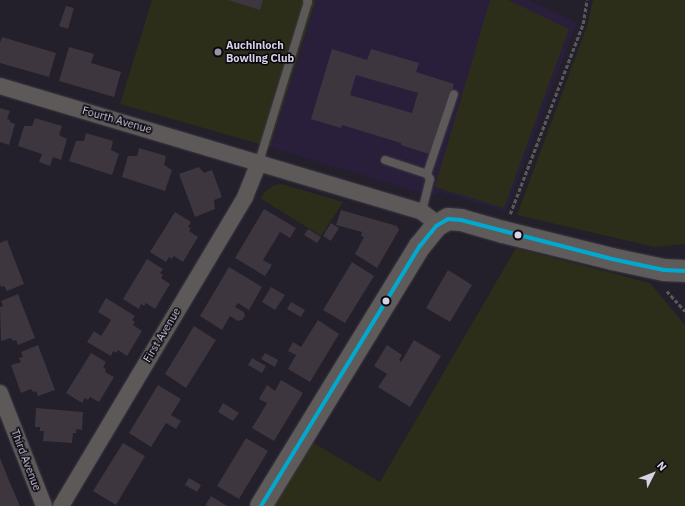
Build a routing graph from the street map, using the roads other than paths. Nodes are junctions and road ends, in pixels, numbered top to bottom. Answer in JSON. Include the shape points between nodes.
{"nodes":[{"id":1,"x":307,"y":0,"type":"edge"},
{"id":2,"x":0,"y":86,"type":"edge"},
{"id":3,"x":454,"y":94,"type":"dead end"},
{"id":4,"x":385,"y":160,"type":"dead end"},
{"id":5,"x":259,"y":162,"type":"junction"},
{"id":6,"x":427,"y":174,"type":"junction"},
{"id":7,"x":429,"y":219,"type":"junction"},
{"id":8,"x":685,"y":272,"type":"edge"},
{"id":9,"x":0,"y":392,"type":"edge"},
{"id":10,"x":44,"y":506,"type":"edge"},
{"id":11,"x":60,"y":506,"type":"edge"},
{"id":12,"x":261,"y":506,"type":"edge"}],
"edges":[{"from":1,"to":5,"type":"lane"},
{"from":2,"to":5,"type":"street","name":"Fourth Avenue"},
{"from":3,"to":6,"type":"lane"},
{"from":4,"to":6,"type":"lane"},
{"from":5,"to":7,"type":"street","name":"Fourth Avenue"},
{"from":5,"to":11,"type":"street","name":"First Avenue","via":[[245,197]]},
{"from":6,"to":7,"type":"lane","via":[[430,179]]},
{"from":7,"to":8,"type":"street","via":[[461,220],[664,270]]},
{"from":7,"to":12,"type":"street","via":[[420,246]]},
{"from":9,"to":10,"type":"street","name":"Third Avenue"}]}
